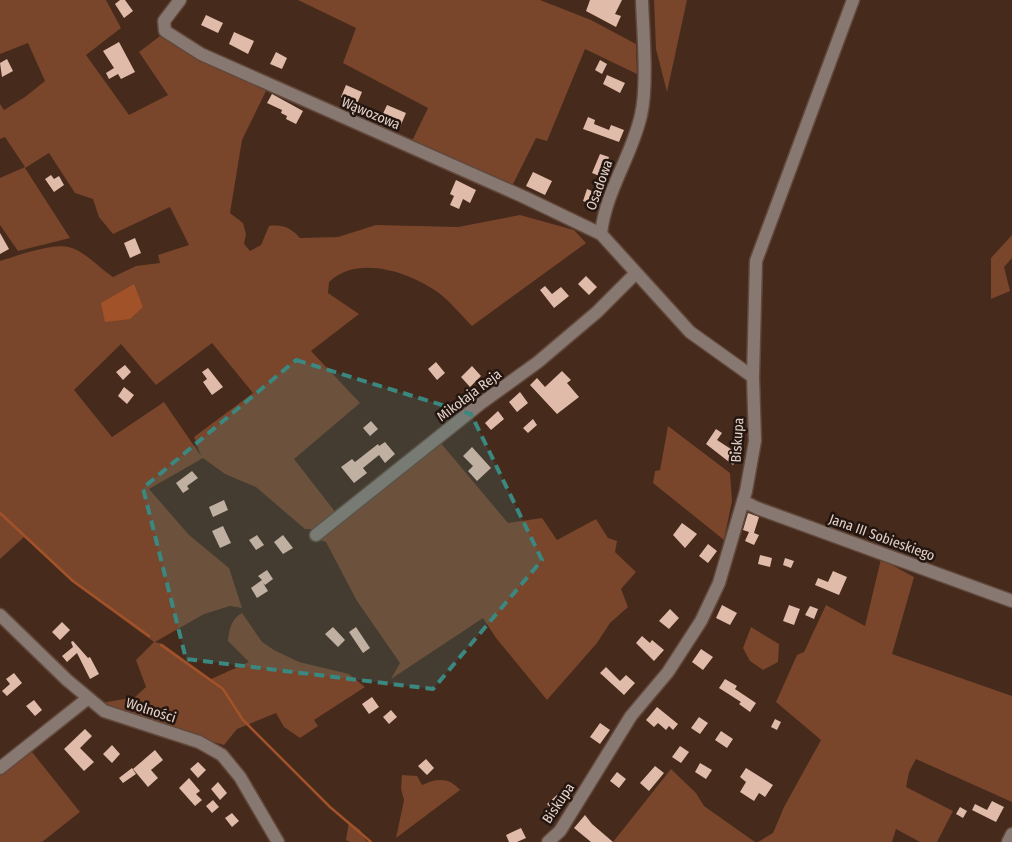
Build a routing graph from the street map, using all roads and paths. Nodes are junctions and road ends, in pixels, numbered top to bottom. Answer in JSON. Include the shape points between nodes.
{"nodes":[{"id":1,"x":180,"y":0,"type":"edge"},
{"id":2,"x":642,"y":0,"type":"edge"},
{"id":3,"x":853,"y":0,"type":"edge"},
{"id":4,"x":601,"y":234,"type":"junction"},
{"id":5,"x":636,"y":273,"type":"junction"},
{"id":6,"x":753,"y":377,"type":"junction"},
{"id":7,"x":743,"y":501,"type":"junction"},
{"id":8,"x":316,"y":535,"type":"dead end"},
{"id":9,"x":1012,"y":600,"type":"edge"},
{"id":10,"x":0,"y":615,"type":"edge"},
{"id":11,"x":88,"y":699,"type":"junction"},
{"id":12,"x":0,"y":768,"type":"edge"},
{"id":13,"x":1012,"y":834,"type":"edge"},
{"id":14,"x":278,"y":842,"type":"edge"},
{"id":15,"x":548,"y":842,"type":"edge"},
{"id":16,"x":1008,"y":842,"type":"edge"}],
"edges":[{"from":1,"to":4,"type":"street","name":"Wąwozowa","via":[[164,21],[165,31],[201,54]]},
{"from":2,"to":4,"type":"street","name":"Osadowa","via":[[642,115],[602,216]]},
{"from":3,"to":6,"type":"street","name":"Biskupa","via":[[756,261]]},
{"from":4,"to":5,"type":"street"},
{"from":5,"to":6,"type":"street","via":[[690,332]]},
{"from":5,"to":8,"type":"street","name":"Mikołaja Reja","via":[[597,312],[538,362],[480,404]]},
{"from":6,"to":7,"type":"street","name":"Biskupa","via":[[755,441]]},
{"from":7,"to":9,"type":"street","name":"Jana III Sobieskiego"},
{"from":7,"to":15,"type":"street","name":"Biskupa","via":[[719,583],[701,620],[668,672],[631,716],[560,831]]},
{"from":10,"to":11,"type":"street","name":"Wolności"},
{"from":11,"to":12,"type":"street"},
{"from":11,"to":14,"type":"street","name":"Wolności","via":[[104,711],[199,742],[222,755],[240,777]]},
{"from":13,"to":16,"type":"street"}]}
